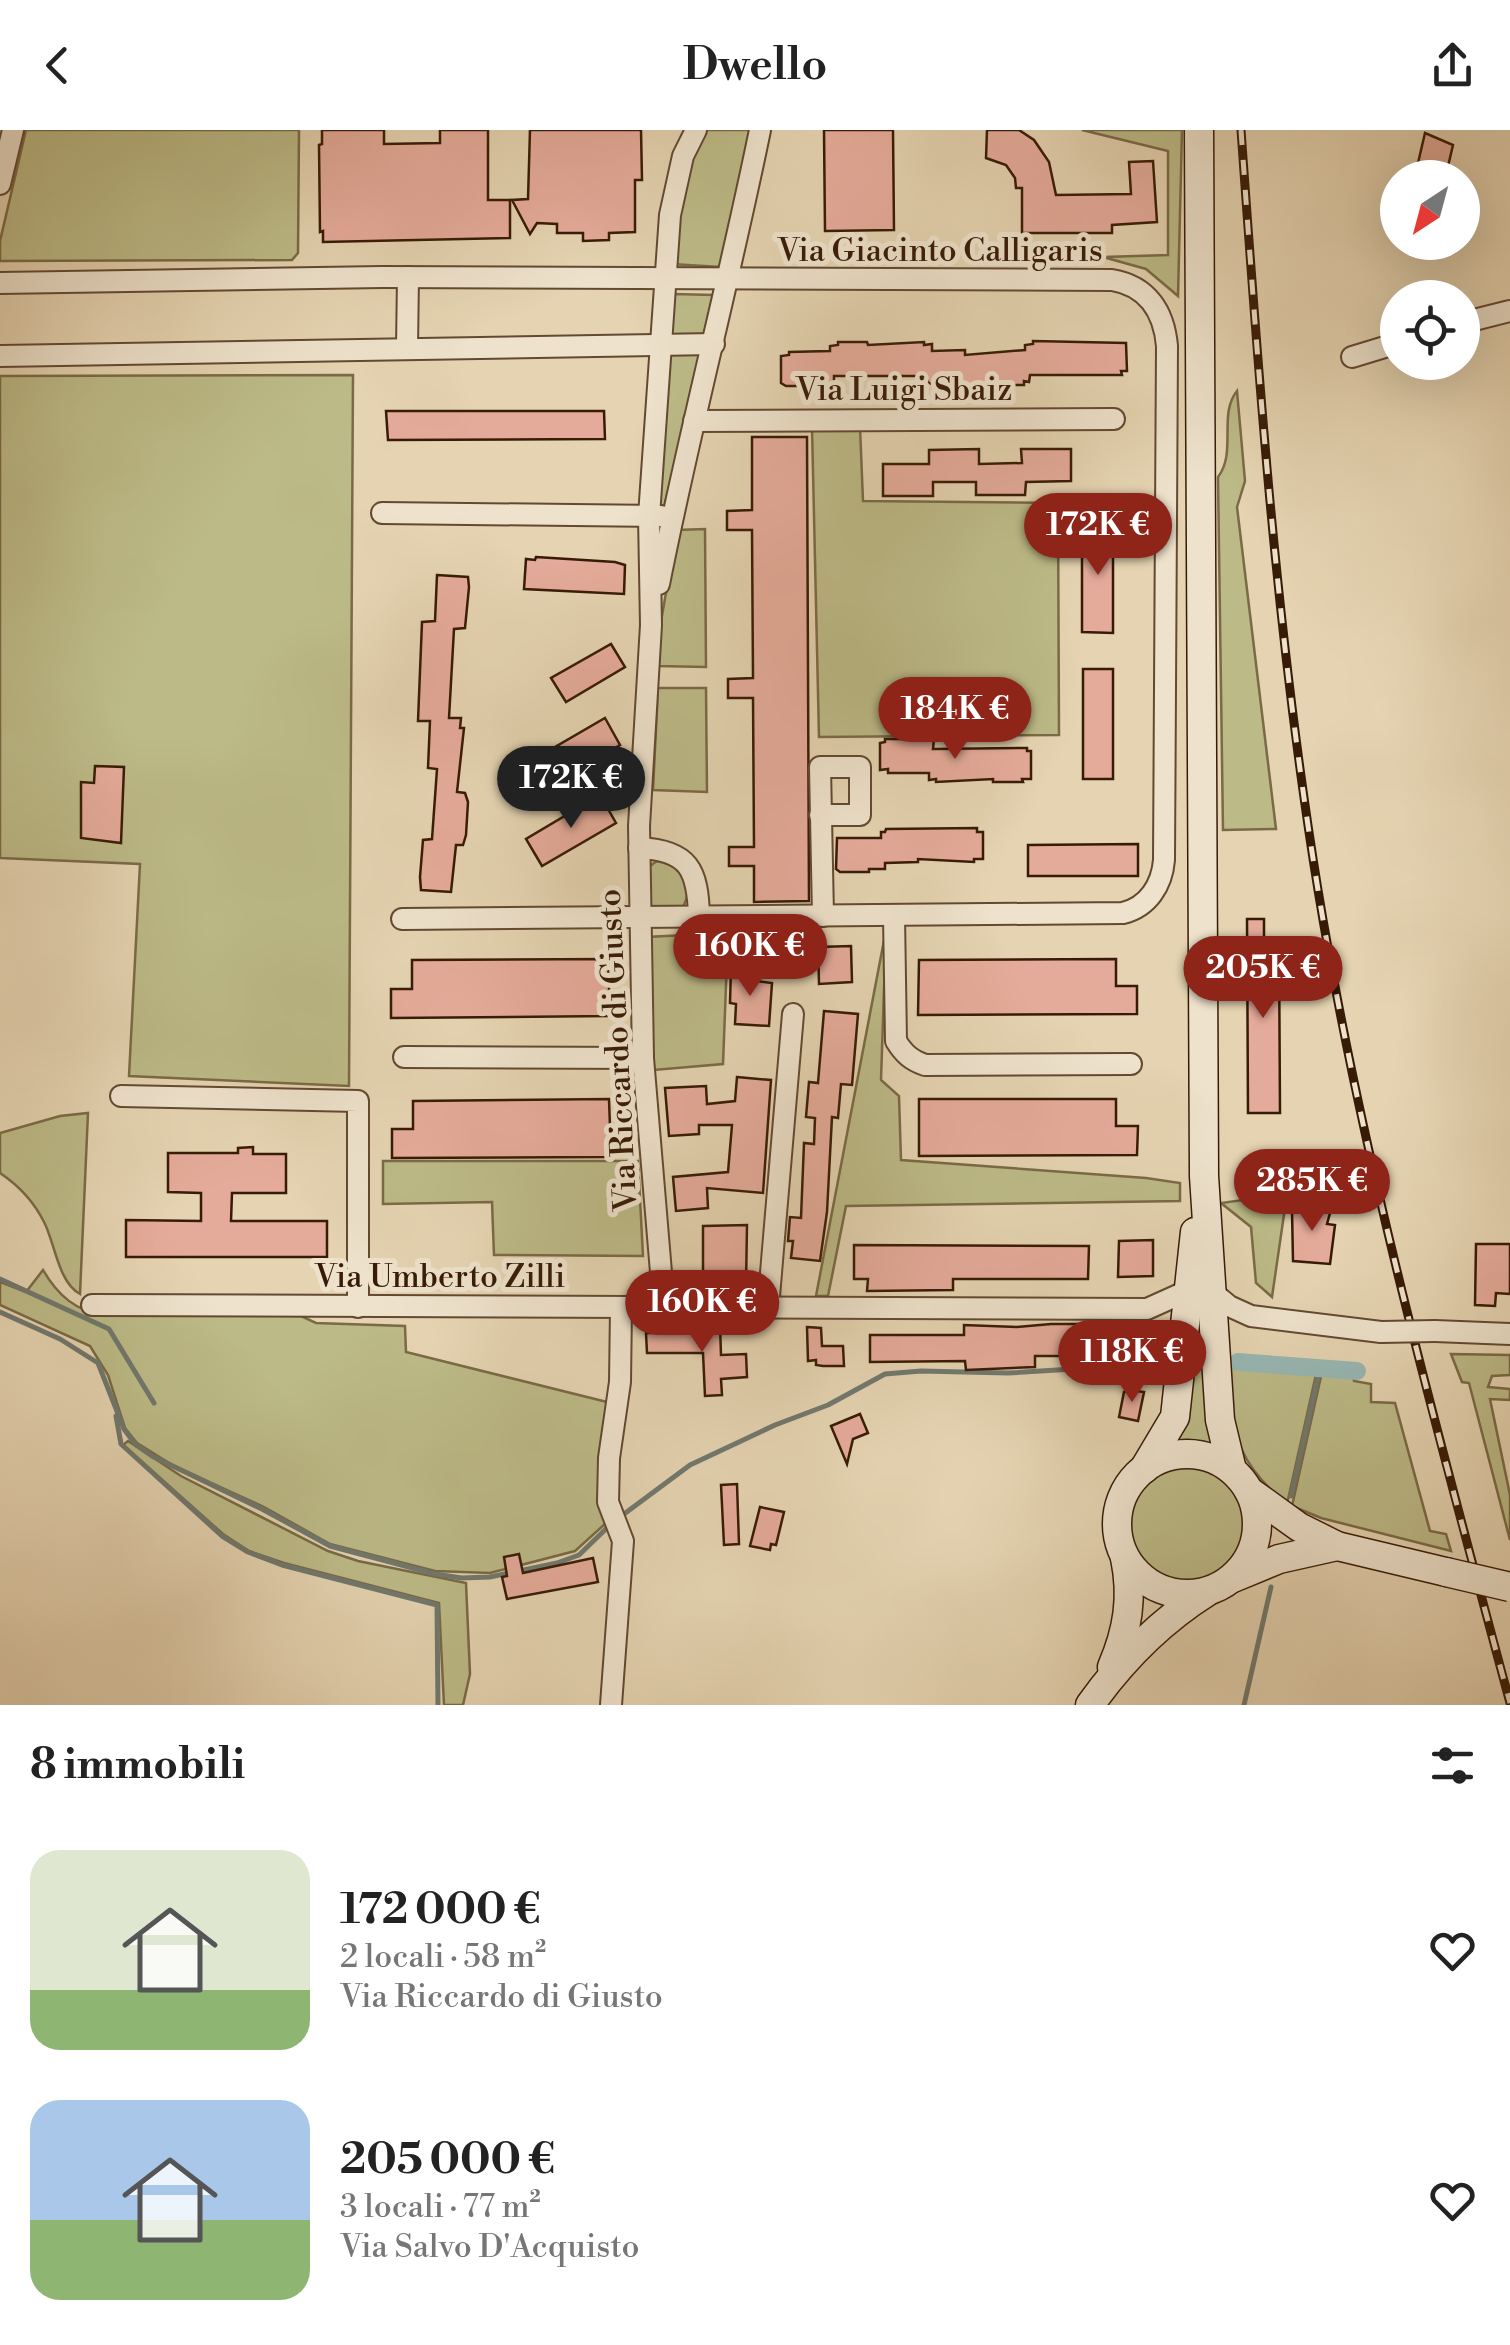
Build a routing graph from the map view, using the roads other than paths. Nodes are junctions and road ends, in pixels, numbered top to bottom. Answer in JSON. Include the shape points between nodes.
{"nodes":[{"id":1,"x":13,"y":130,"type":"edge"},
{"id":2,"x":696,"y":130,"type":"edge"},
{"id":3,"x":760,"y":130,"type":"edge"},
{"id":4,"x":1199,"y":130,"type":"edge"},
{"id":5,"x":0,"y":184,"type":"edge"},
{"id":6,"x":408,"y":277,"type":"junction"},
{"id":7,"x":666,"y":278,"type":"junction"},
{"id":8,"x":729,"y":280,"type":"junction"},
{"id":9,"x":0,"y":283,"type":"edge"},
{"id":10,"x":1510,"y":310,"type":"edge"},
{"id":11,"x":1480,"y":318,"type":"edge"},
{"id":12,"x":714,"y":344,"type":"junction"},
{"id":13,"x":662,"y":345,"type":"junction"},
{"id":14,"x":407,"y":348,"type":"junction"},
{"id":15,"x":1380,"y":349,"type":"edge"},
{"id":16,"x":0,"y":356,"type":"edge"},
{"id":17,"x":1352,"y":358,"type":"dead end"},
{"id":18,"x":1114,"y":420,"type":"dead end"},
{"id":19,"x":694,"y":421,"type":"junction"},
{"id":20,"x":382,"y":513,"type":"dead end"},
{"id":21,"x":650,"y":516,"type":"junction"},
{"id":22,"x":672,"y":516,"type":"junction"},
{"id":23,"x":650,"y":625,"type":"junction"},
{"id":24,"x":820,"y":815,"type":"dead end"},
{"id":25,"x":639,"y":848,"type":"junction"},
{"id":26,"x":823,"y":916,"type":"junction"},
{"id":27,"x":894,"y":916,"type":"junction"},
{"id":28,"x":639,"y":917,"type":"junction"},
{"id":29,"x":699,"y":917,"type":"junction"},
{"id":30,"x":402,"y":919,"type":"dead end"},
{"id":31,"x":792,"y":1014,"type":"dead end"},
{"id":32,"x":404,"y":1057,"type":"dead end"},
{"id":33,"x":643,"y":1058,"type":"junction"},
{"id":34,"x":1131,"y":1064,"type":"dead end"},
{"id":35,"x":122,"y":1096,"type":"dead end"},
{"id":36,"x":1199,"y":1291,"type":"junction"},
{"id":37,"x":92,"y":1305,"type":"dead end"},
{"id":38,"x":358,"y":1308,"type":"junction"},
{"id":39,"x":621,"y":1308,"type":"junction"},
{"id":40,"x":664,"y":1308,"type":"junction"},
{"id":41,"x":768,"y":1308,"type":"junction"},
{"id":42,"x":1147,"y":1308,"type":"junction"},
{"id":43,"x":1251,"y":1316,"type":"junction"},
{"id":44,"x":1198,"y":1331,"type":"junction"},
{"id":45,"x":1510,"y":1334,"type":"edge"},
{"id":46,"x":1144,"y":1470,"type":"junction"},
{"id":47,"x":1241,"y":1481,"type":"junction"},
{"id":48,"x":1337,"y":1546,"type":"junction"},
{"id":49,"x":1123,"y":1552,"type":"junction"},
{"id":50,"x":1220,"y":1584,"type":"junction"},
{"id":51,"x":1510,"y":1588,"type":"edge"},
{"id":52,"x":1098,"y":1694,"type":"edge"},
{"id":53,"x":611,"y":1705,"type":"edge"}],
"edges":[{"from":1,"to":5,"type":"street"},
{"from":2,"to":7,"type":"street","name":"Via Riccardo di Giusto","via":[[673,194]]},
{"from":3,"to":8,"type":"street","name":"Via Riccardo di Giusto"},
{"from":4,"to":36,"type":"street"},
{"from":6,"to":7,"type":"street"},
{"from":6,"to":9,"type":"street"},
{"from":6,"to":14,"type":"street"},
{"from":7,"to":8,"type":"street"},
{"from":7,"to":13,"type":"street","name":"Via Riccardo di Giusto"},
{"from":8,"to":12,"type":"street","name":"Via Riccardo di Giusto"},
{"from":8,"to":27,"type":"street","name":"Via Giacinto Calligaris","via":[[1112,280],[1147,295],[1160,316],[1167,346],[1160,881],[1123,913]]},
{"from":10,"to":11,"type":"street"},
{"from":12,"to":13,"type":"street"},
{"from":12,"to":19,"type":"street","name":"Via Riccardo di Giusto"},
{"from":13,"to":14,"type":"street"},
{"from":13,"to":21,"type":"street","name":"Via Riccardo di Giusto"},
{"from":14,"to":16,"type":"street"},
{"from":15,"to":17,"type":"street"},
{"from":18,"to":19,"type":"street","name":"Via Luigi Sbaiz"},
{"from":19,"to":22,"type":"street","name":"Via Riccardo di Giusto"},
{"from":20,"to":21,"type":"street"},
{"from":21,"to":22,"type":"street"},
{"from":21,"to":23,"type":"street","name":"Via Riccardo di Giusto"},
{"from":22,"to":23,"type":"street","name":"Via Riccardo di Giusto"},
{"from":23,"to":25,"type":"street","name":"Via Riccardo di Giusto"},
{"from":24,"to":26,"type":"street"},
{"from":25,"to":28,"type":"street","name":"Via Riccardo di Giusto"},
{"from":25,"to":29,"type":"street","name":"Via Riccardo di Giusto","via":[[670,852],[690,868]]},
{"from":26,"to":27,"type":"street"},
{"from":26,"to":29,"type":"street"},
{"from":27,"to":34,"type":"street","via":[[894,1030],[914,1062]]},
{"from":28,"to":29,"type":"street"},
{"from":28,"to":30,"type":"street"},
{"from":28,"to":33,"type":"street","name":"Via Riccardo di Giusto"},
{"from":31,"to":41,"type":"street"},
{"from":32,"to":33,"type":"street"},
{"from":33,"to":40,"type":"street","name":"Via Riccardo di Giusto"},
{"from":35,"to":38,"type":"street","via":[[358,1100]]},
{"from":36,"to":42,"type":"street","name":"Via Umberto Zilli"},
{"from":36,"to":43,"type":"street"},
{"from":36,"to":44,"type":"street"},
{"from":37,"to":38,"type":"street","name":"Via Umberto Zilli"},
{"from":38,"to":39,"type":"street","name":"Via Umberto Zilli"},
{"from":39,"to":40,"type":"street","name":"Via Umberto Zilli"},
{"from":39,"to":53,"type":"street","via":[[620,1382],[608,1458],[608,1502],[623,1541]]},
{"from":40,"to":41,"type":"street","name":"Via Umberto Zilli"},
{"from":41,"to":42,"type":"street","name":"Via Umberto Zilli"},
{"from":42,"to":44,"type":"street"},
{"from":43,"to":44,"type":"street"},
{"from":43,"to":45,"type":"street","bridge":true,"via":[[1381,1332]]},
{"from":44,"to":46,"type":"street","via":[[1175,1417]]},
{"from":44,"to":47,"type":"street"},
{"from":46,"to":47,"type":"street","via":[[1181,1454],[1208,1458]]},
{"from":46,"to":49,"type":"street","via":[[1118,1513]]},
{"from":47,"to":48,"type":"street","via":[[1299,1527]]},
{"from":47,"to":50,"type":"street","via":[[1257,1518],[1254,1544]]},
{"from":48,"to":50,"type":"street"},
{"from":48,"to":51,"type":"street","bridge":true},
{"from":49,"to":50,"type":"street","via":[[1158,1587],[1182,1594]]},
{"from":49,"to":52,"type":"street","via":[[1128,1619]]},
{"from":50,"to":52,"type":"street","via":[[1153,1632]]}]}
